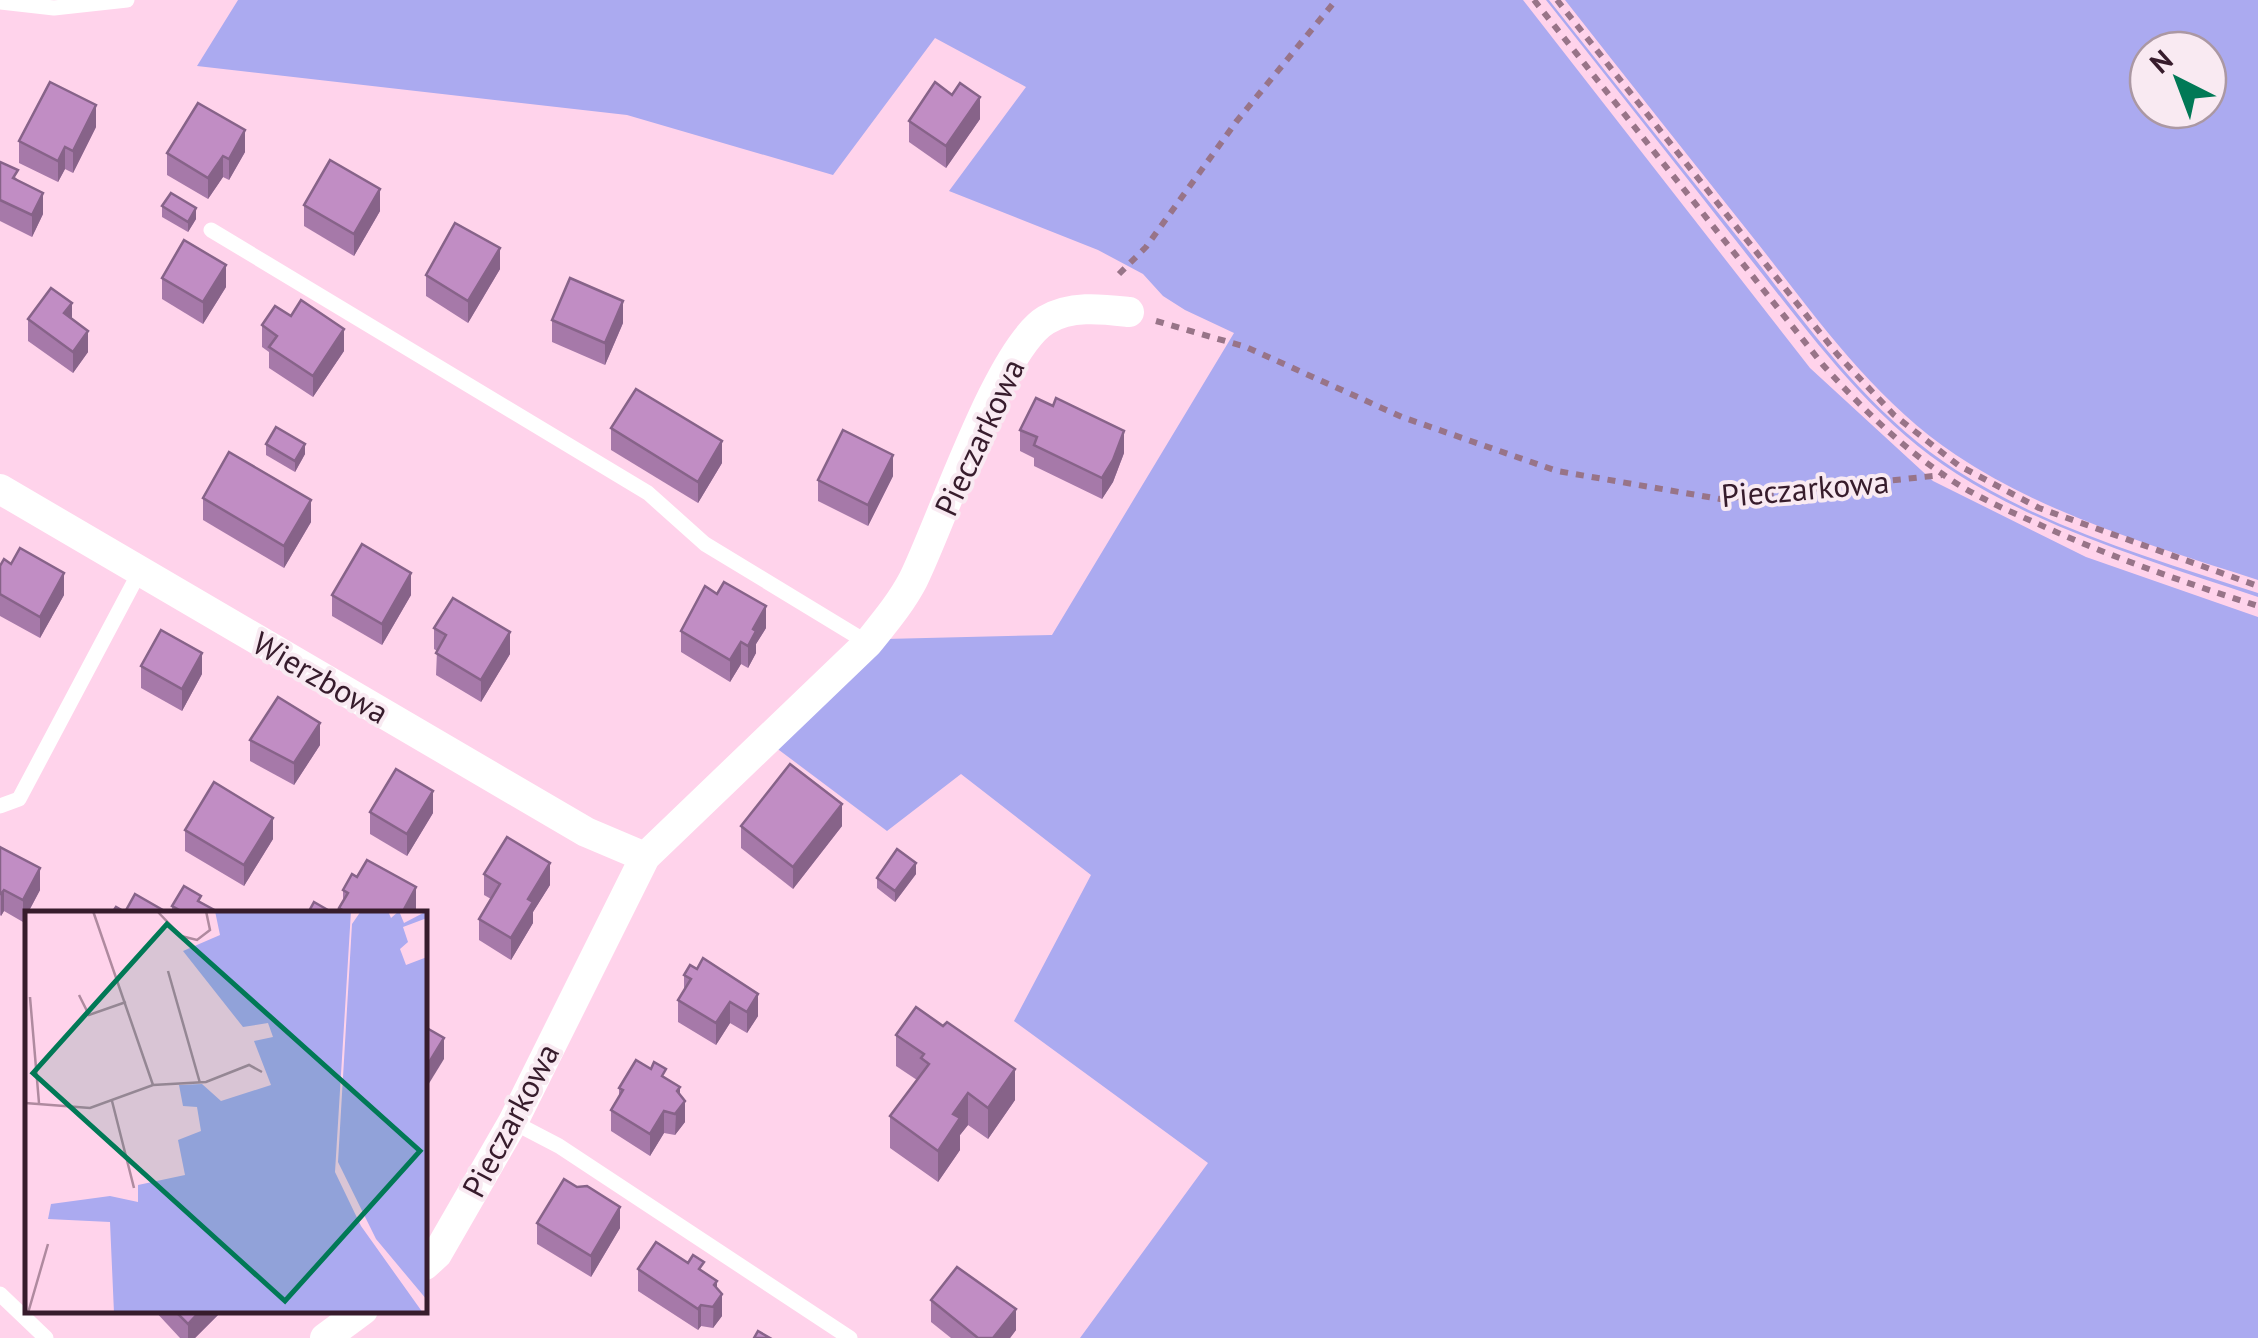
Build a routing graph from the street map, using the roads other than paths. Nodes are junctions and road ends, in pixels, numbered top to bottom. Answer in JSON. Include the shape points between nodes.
{"nodes":[{"id":1,"x":127,"y":0,"type":"edge"},
{"id":2,"x":0,"y":2,"type":"edge"},
{"id":3,"x":211,"y":230,"type":"dead end"},
{"id":4,"x":1129,"y":312,"type":"road end"},
{"id":5,"x":0,"y":489,"type":"edge"},
{"id":6,"x":140,"y":571,"type":"junction"},
{"id":7,"x":868,"y":643,"type":"junction"},
{"id":8,"x":0,"y":806,"type":"edge"},
{"id":9,"x":645,"y":857,"type":"junction"},
{"id":10,"x":513,"y":1122,"type":"junction"},
{"id":11,"x":428,"y":1262,"type":"edge"},
{"id":12,"x":0,"y":1294,"type":"edge"},
{"id":13,"x":359,"y":1313,"type":"edge"},
{"id":14,"x":46,"y":1338,"type":"edge"},
{"id":15,"x":325,"y":1338,"type":"edge"},
{"id":16,"x":850,"y":1338,"type":"edge"}],
"edges":[{"from":1,"to":2,"type":"lane","via":[[54,8]]},
{"from":3,"to":7,"type":"lane","via":[[648,492],[705,544]]},
{"from":4,"to":7,"type":"street","name":"Pieczarkowa","via":[[1072,311],[1045,320],[1030,334],[984,415],[911,583]]},
{"from":5,"to":6,"type":"street","name":"Wierzbowa"},
{"from":6,"to":8,"type":"lane","via":[[18,799]]},
{"from":6,"to":9,"type":"street","name":"Wierzbowa","via":[[586,832]]},
{"from":7,"to":9,"type":"street","name":"Pieczarkowa"},
{"from":9,"to":10,"type":"street","name":"Pieczarkowa"},
{"from":10,"to":11,"type":"street","name":"Pieczarkowa"},
{"from":10,"to":16,"type":"lane"},
{"from":12,"to":14,"type":"lane"},
{"from":13,"to":15,"type":"street"}]}
